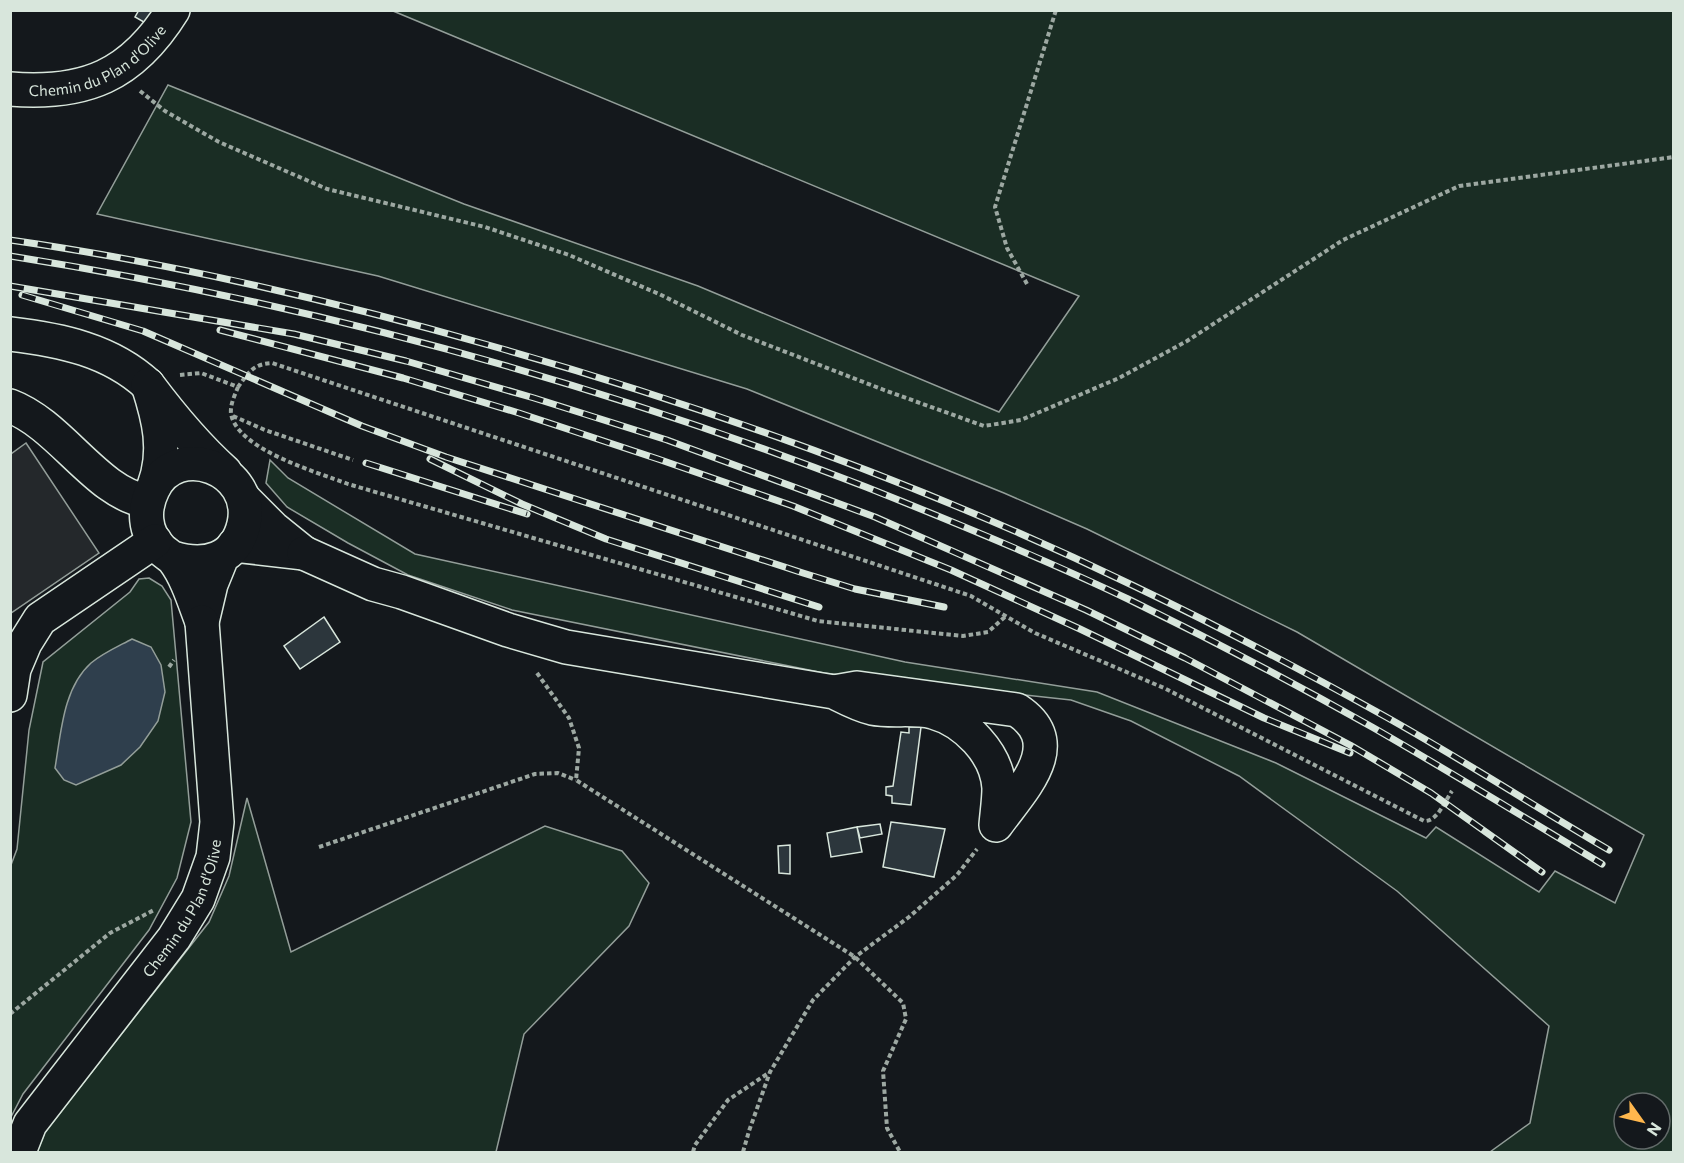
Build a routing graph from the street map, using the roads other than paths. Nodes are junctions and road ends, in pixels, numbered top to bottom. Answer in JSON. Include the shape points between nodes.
{"nodes":[{"id":1,"x":172,"y":10,"type":"edge"},
{"id":2,"x":10,"y":89,"type":"edge"},
{"id":3,"x":10,"y":334,"type":"edge"},
{"id":4,"x":148,"y":385,"type":"junction"},
{"id":5,"x":10,"y":406,"type":"edge"},
{"id":6,"x":235,"y":487,"type":"junction"},
{"id":7,"x":151,"y":494,"type":"junction"},
{"id":8,"x":164,"y":550,"type":"junction"},
{"id":9,"x":228,"y":551,"type":"junction"},
{"id":10,"x":304,"y":553,"type":"junction"},
{"id":11,"x":202,"y":622,"type":"junction"},
{"id":12,"x":834,"y":692,"type":"junction"},
{"id":13,"x":10,"y":695,"type":"edge"},
{"id":14,"x":18,"y":1152,"type":"edge"}],
"edges":[{"from":1,"to":2,"type":"street","name":"Chemin du Plan d'Olive","via":[[142,51],[96,82],[68,89]]},
{"from":3,"to":4,"type":"street","via":[[91,350],[132,370]]},
{"from":4,"to":6,"type":"street","via":[[177,424]]},
{"from":4,"to":7,"type":"street","name":"Chemin du Plan d'Olive","via":[[160,429],[160,463]]},
{"from":5,"to":7,"type":"street","via":[[50,430],[127,497]]},
{"from":6,"to":7,"type":"street","via":[[212,466],[196,463],[165,474]]},
{"from":6,"to":9,"type":"street","name":"Chemin du Plan d'Olive","via":[[246,516],[243,531]]},
{"from":6,"to":10,"type":"street","via":[[273,528]]},
{"from":7,"to":8,"type":"street","name":"Chemin du Plan d'Olive","via":[[146,518],[150,535]]},
{"from":8,"to":9,"type":"street","via":[[190,563],[206,563]]},
{"from":8,"to":11,"type":"street","name":"Chemin du Plan d'Olive","via":[[188,586]]},
{"from":8,"to":13,"type":"street","via":[[40,619],[14,669]]},
{"from":9,"to":10,"type":"street"},
{"from":9,"to":11,"type":"street","name":"Chemin du Plan d'Olive","via":[[211,585]]},
{"from":10,"to":12,"type":"street","via":[[373,584],[566,647]]},
{"from":11,"to":14,"type":"street","name":"Chemin du Plan d'Olive","via":[[217,822],[213,857],[198,899],[174,938],[30,1124]]},
{"from":12,"to":12,"type":"street","via":[[879,690],[1017,710],[1031,718],[1039,730],[1035,770],[996,825],[999,787],[991,760],[980,742],[947,718],[931,712],[873,708]]}]}
